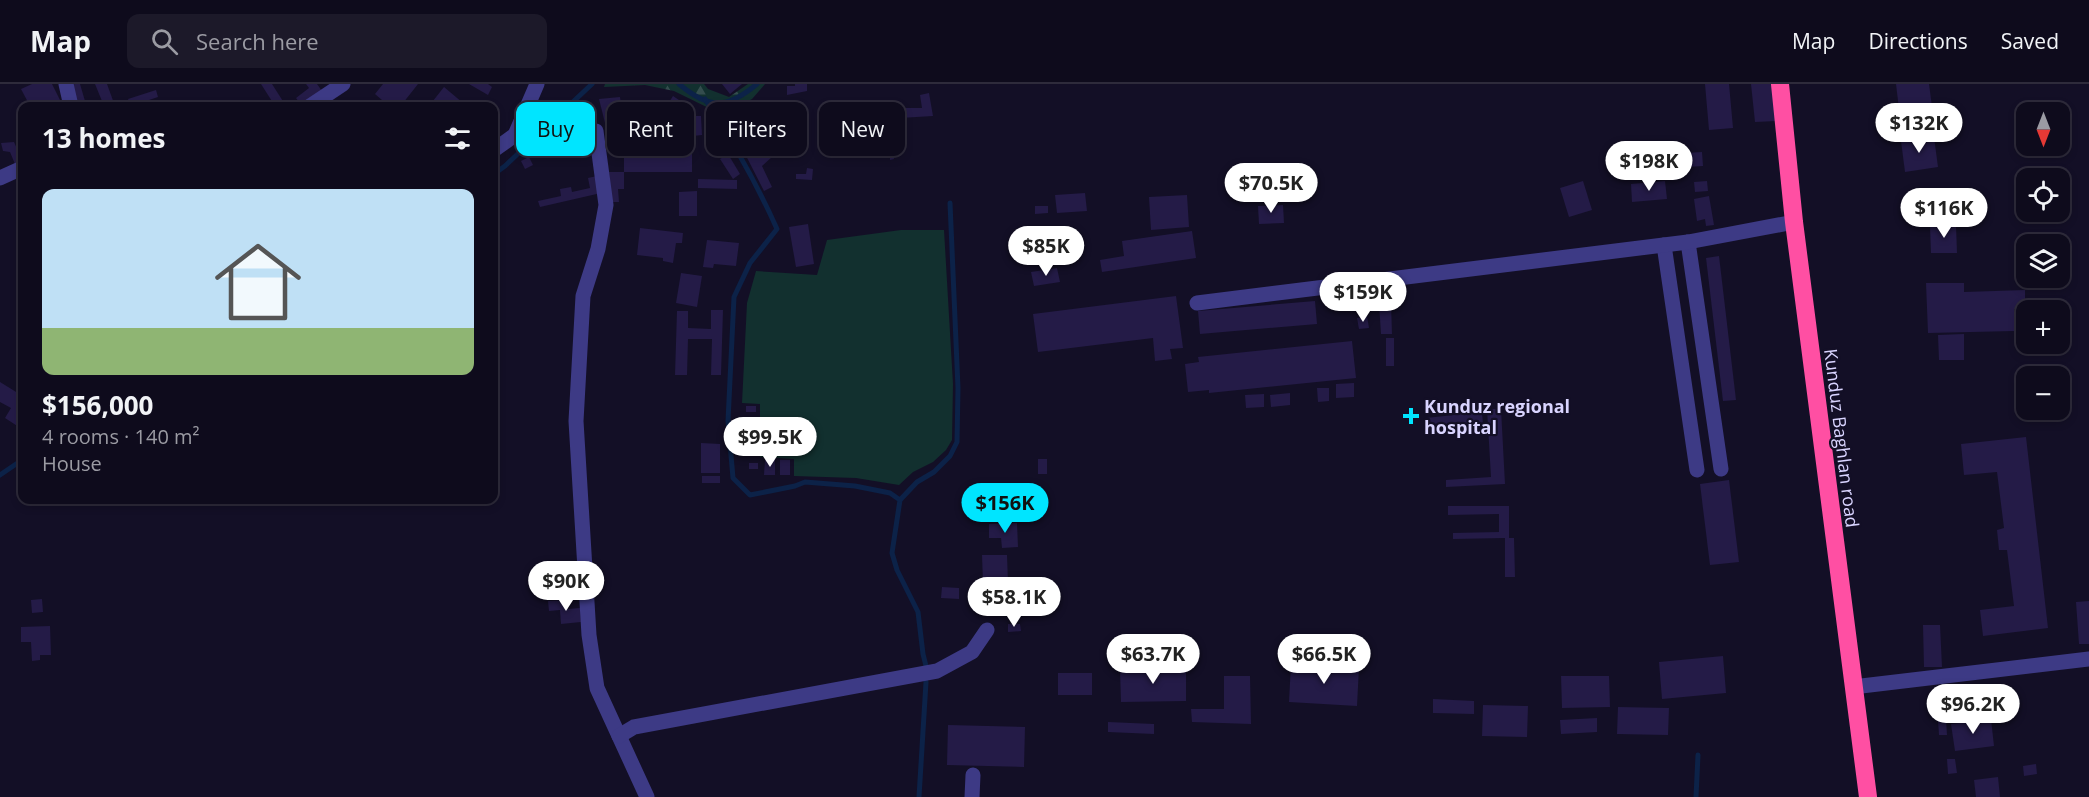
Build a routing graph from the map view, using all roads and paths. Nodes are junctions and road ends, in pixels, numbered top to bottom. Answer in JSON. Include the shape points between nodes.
{"nodes":[{"id":1,"x":66,"y":84,"type":"edge"},
{"id":2,"x":343,"y":84,"type":"edge"},
{"id":3,"x":537,"y":84,"type":"edge"},
{"id":4,"x":1780,"y":84,"type":"edge"},
{"id":5,"x":70,"y":102,"type":"edge"},
{"id":6,"x":316,"y":102,"type":"edge"},
{"id":7,"x":596,"y":131,"type":"dead end"},
{"id":8,"x":498,"y":147,"type":"edge"},
{"id":9,"x":18,"y":170,"type":"edge"},
{"id":10,"x":0,"y":178,"type":"edge"},
{"id":11,"x":1794,"y":222,"type":"junction"},
{"id":12,"x":1688,"y":242,"type":"junction"},
{"id":13,"x":1664,"y":245,"type":"junction"},
{"id":14,"x":1197,"y":303,"type":"dead end"},
{"id":15,"x":1721,"y":469,"type":"dead end"},
{"id":16,"x":1696,"y":470,"type":"dead end"},
{"id":17,"x":987,"y":630,"type":"dead end"},
{"id":18,"x":2089,"y":659,"type":"edge"},
{"id":19,"x":1853,"y":687,"type":"junction"},
{"id":20,"x":619,"y":736,"type":"junction"},
{"id":21,"x":973,"y":774,"type":"dead end"},
{"id":22,"x":647,"y":797,"type":"edge"},
{"id":23,"x":972,"y":797,"type":"edge"},
{"id":24,"x":1868,"y":797,"type":"edge"}],
"edges":[{"from":1,"to":5,"type":"street"},
{"from":2,"to":6,"type":"street"},
{"from":3,"to":8,"type":"street","via":[[515,135]]},
{"from":4,"to":11,"type":"highway","name":"Kunduz Baghlan road"},
{"from":7,"to":20,"type":"street","via":[[606,205],[598,249],[583,296],[576,421],[589,636],[597,688]]},
{"from":9,"to":10,"type":"street"},
{"from":11,"to":12,"type":"street"},
{"from":11,"to":19,"type":"highway","name":"Kunduz Baghlan road"},
{"from":12,"to":13,"type":"street"},
{"from":12,"to":15,"type":"street"},
{"from":13,"to":14,"type":"street"},
{"from":13,"to":16,"type":"street"},
{"from":17,"to":20,"type":"street","via":[[972,652],[937,671],[634,727]]},
{"from":18,"to":19,"type":"street"},
{"from":19,"to":24,"type":"highway","name":"Kunduz Baghlan road"},
{"from":20,"to":22,"type":"street"},
{"from":21,"to":23,"type":"street"}]}
